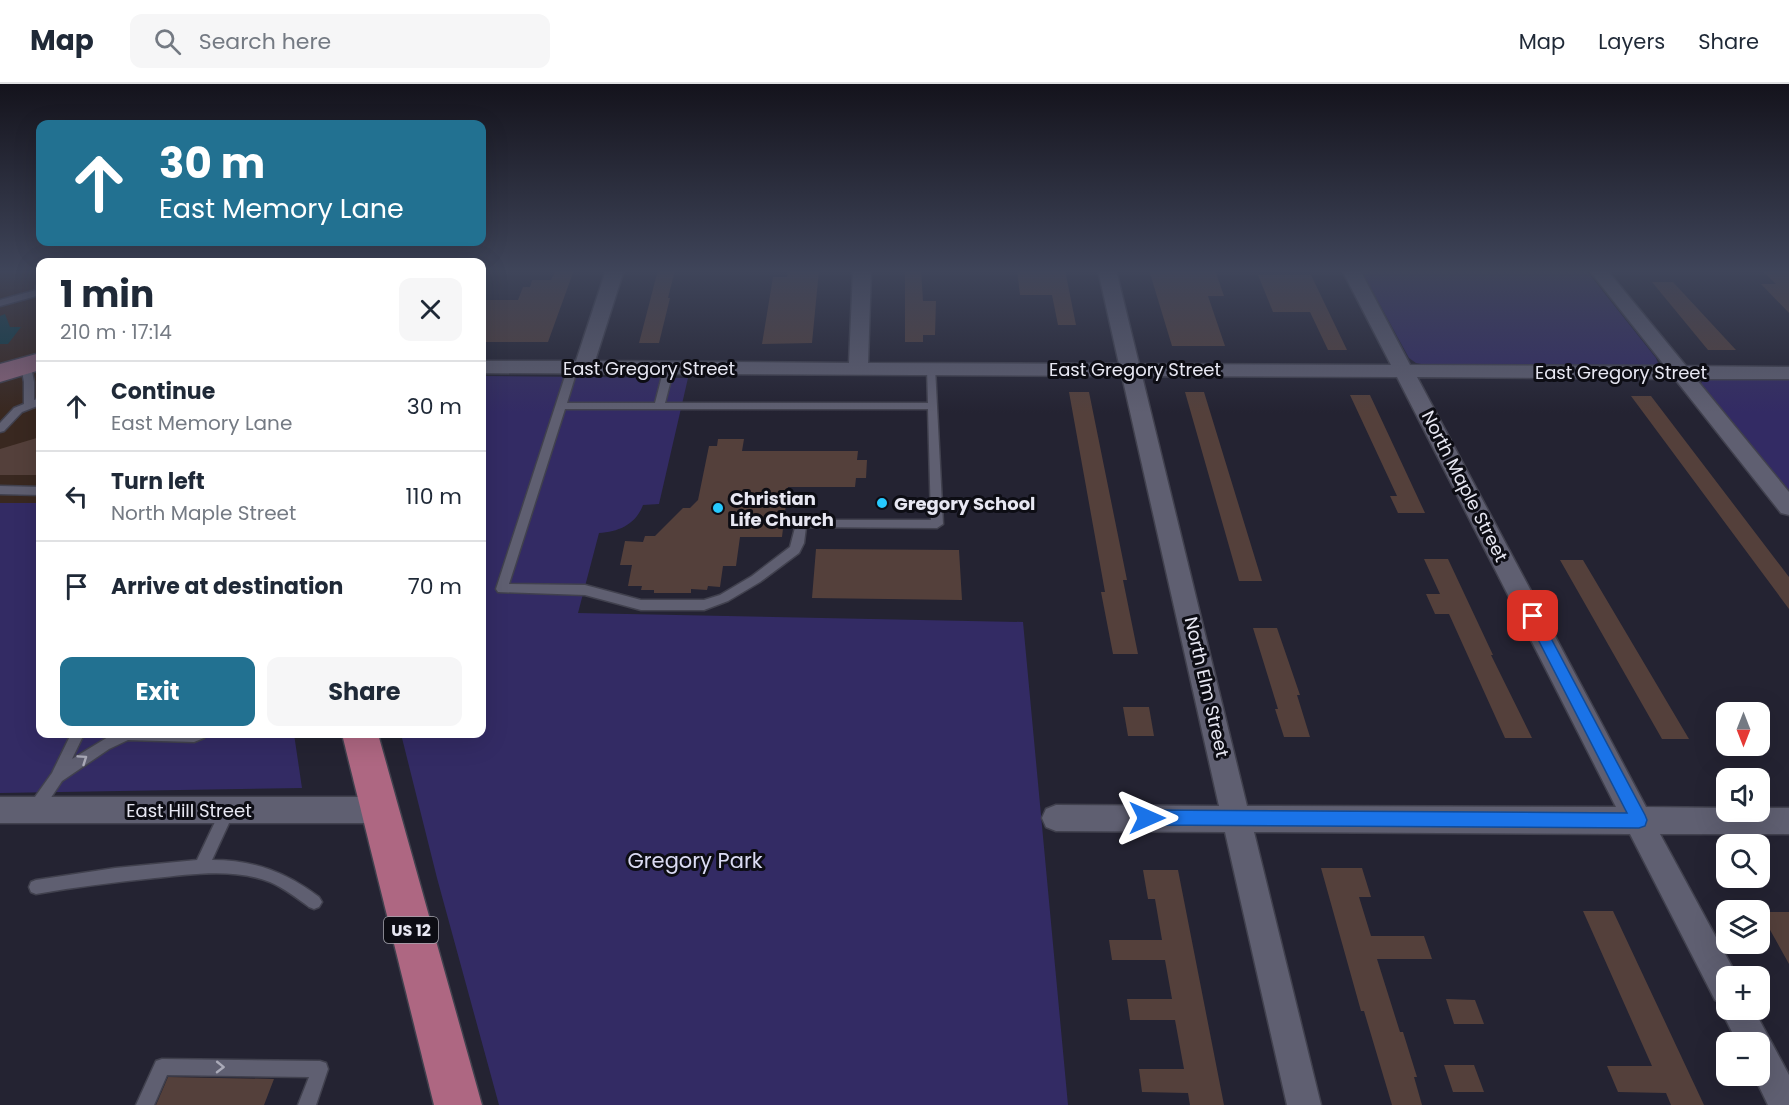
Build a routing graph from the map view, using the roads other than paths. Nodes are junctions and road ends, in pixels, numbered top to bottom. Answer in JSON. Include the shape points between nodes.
{"nodes":[{"id":1,"x":597,"y":318,"type":"edge"},
{"id":2,"x":860,"y":318,"type":"edge"},
{"id":3,"x":1119,"y":318,"type":"edge"},
{"id":4,"x":1377,"y":318,"type":"edge"},
{"id":5,"x":1637,"y":318,"type":"edge"},
{"id":6,"x":33,"y":364,"type":"edge"},
{"id":7,"x":486,"y":367,"type":"edge"},
{"id":8,"x":578,"y":367,"type":"junction"},
{"id":9,"x":669,"y":368,"type":"junction"},
{"id":10,"x":858,"y":369,"type":"junction"},
{"id":11,"x":932,"y":369,"type":"junction"},
{"id":12,"x":1132,"y":369,"type":"junction"},
{"id":13,"x":1405,"y":370,"type":"junction"},
{"id":14,"x":1681,"y":372,"type":"junction"},
{"id":15,"x":0,"y":373,"type":"edge"},
{"id":16,"x":1789,"y":373,"type":"edge"},
{"id":17,"x":36,"y":402,"type":"edge"},
{"id":18,"x":29,"y":405,"type":"junction"},
{"id":19,"x":560,"y":406,"type":"junction"},
{"id":20,"x":659,"y":406,"type":"junction"},
{"id":21,"x":933,"y":406,"type":"junction"},
{"id":22,"x":0,"y":429,"type":"edge"},
{"id":23,"x":0,"y":490,"type":"edge"},
{"id":24,"x":36,"y":491,"type":"edge"},
{"id":25,"x":1788,"y":505,"type":"edge"},
{"id":26,"x":75,"y":738,"type":"edge"},
{"id":27,"x":119,"y":738,"type":"edge"},
{"id":28,"x":361,"y":738,"type":"edge"},
{"id":29,"x":57,"y":777,"type":"junction"},
{"id":30,"x":0,"y":810,"type":"edge"},
{"id":31,"x":35,"y":810,"type":"junction"},
{"id":32,"x":228,"y":810,"type":"junction"},
{"id":33,"x":379,"y":810,"type":"junction"},
{"id":34,"x":1056,"y":818,"type":"dead end"},
{"id":35,"x":1238,"y":818,"type":"junction"},
{"id":36,"x":1639,"y":820,"type":"junction"},
{"id":37,"x":1789,"y":821,"type":"edge"},
{"id":38,"x":201,"y":867,"type":"junction"},
{"id":39,"x":36,"y":887,"type":"dead end"},
{"id":40,"x":314,"y":902,"type":"dead end"},
{"id":41,"x":1716,"y":970,"type":"edge"},
{"id":42,"x":1770,"y":1073,"type":"edge"},
{"id":43,"x":145,"y":1105,"type":"edge"},
{"id":44,"x":307,"y":1105,"type":"edge"},
{"id":45,"x":458,"y":1105,"type":"edge"},
{"id":46,"x":1304,"y":1105,"type":"edge"},
{"id":47,"x":1786,"y":1105,"type":"edge"}],
"edges":[{"from":1,"to":8,"type":"street"},
{"from":2,"to":10,"type":"street"},
{"from":3,"to":12,"type":"street","name":"North Elm Street"},
{"from":4,"to":13,"type":"street","name":"North Maple Street"},
{"from":5,"to":14,"type":"street"},
{"from":6,"to":15,"type":"street"},
{"from":6,"to":18,"type":"lane"},
{"from":7,"to":8,"type":"street","name":"East Gregory Street"},
{"from":8,"to":9,"type":"street","name":"East Gregory Street"},
{"from":8,"to":19,"type":"lane"},
{"from":9,"to":10,"type":"street","name":"East Gregory Street"},
{"from":9,"to":20,"type":"lane"},
{"from":10,"to":11,"type":"street","name":"East Gregory Street"},
{"from":11,"to":12,"type":"street","name":"East Gregory Street"},
{"from":11,"to":21,"type":"lane"},
{"from":12,"to":13,"type":"street","name":"East Gregory Street"},
{"from":12,"to":35,"type":"street","name":"North Elm Street"},
{"from":13,"to":14,"type":"street","name":"East Gregory Street"},
{"from":13,"to":36,"type":"street","name":"North Maple Street"},
{"from":14,"to":16,"type":"street","name":"East Gregory Street"},
{"from":14,"to":25,"type":"street"},
{"from":17,"to":18,"type":"lane"},
{"from":18,"to":22,"type":"lane","via":[[18,410]]},
{"from":19,"to":20,"type":"lane"},
{"from":19,"to":21,"type":"lane","via":[[502,589],[585,590],[636,604],[676,606],[712,604],[756,579],[795,550],[801,523],[937,524]]},
{"from":20,"to":21,"type":"lane"},
{"from":23,"to":24,"type":"lane"},
{"from":26,"to":29,"type":"lane"},
{"from":29,"to":27,"type":"lane","one_way":true},
{"from":28,"to":33,"type":"main road","number":"US 12"},
{"from":29,"to":31,"type":"lane"},
{"from":30,"to":31,"type":"street","name":"East Hill Street"},
{"from":31,"to":32,"type":"street","name":"East Hill Street"},
{"from":32,"to":33,"type":"street","name":"East Hill Street"},
{"from":32,"to":38,"type":"lane"},
{"from":33,"to":45,"type":"main road","number":"US 12"},
{"from":34,"to":35,"type":"street"},
{"from":35,"to":36,"type":"street"},
{"from":35,"to":46,"type":"street","name":"North Elm Street"},
{"from":36,"to":37,"type":"street"},
{"from":36,"to":41,"type":"street","name":"North Maple Street"},
{"from":38,"to":39,"type":"lane"},
{"from":38,"to":40,"type":"lane","via":[[264,873],[292,885]]},
{"from":42,"to":47,"type":"street"},
{"from":43,"to":44,"type":"lane","one_way":true,"via":[[162,1067],[320,1069]]}]}
